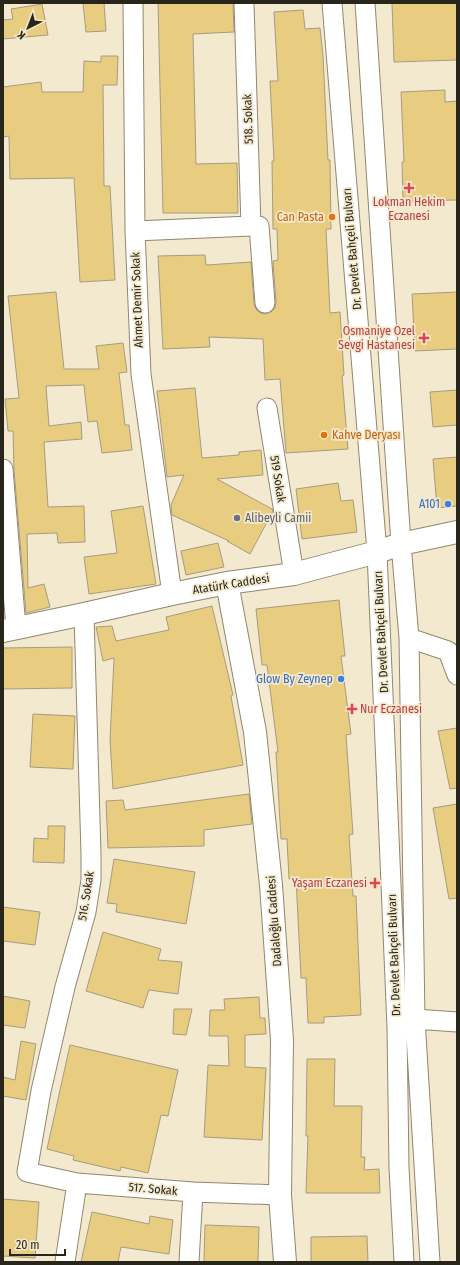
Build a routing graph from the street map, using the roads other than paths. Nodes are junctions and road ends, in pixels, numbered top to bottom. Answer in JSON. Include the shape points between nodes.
{"nodes":[{"id":1,"x":133,"y":3,"type":"edge"},
{"id":2,"x":244,"y":3,"type":"edge"},
{"id":3,"x":332,"y":3,"type":"edge"},
{"id":4,"x":365,"y":3,"type":"edge"},
{"id":5,"x":255,"y":226,"type":"junction"},
{"id":6,"x":134,"y":232,"type":"junction"},
{"id":7,"x":265,"y":303,"type":"dead end"},
{"id":8,"x":266,"y":408,"type":"dead end"},
{"id":9,"x":3,"y":469,"type":"edge"},
{"id":10,"x":457,"y":532,"type":"edge"},
{"id":11,"x":401,"y":544,"type":"junction"},
{"id":12,"x":377,"y":552,"type":"junction"},
{"id":13,"x":294,"y":574,"type":"junction"},
{"id":14,"x":227,"y":583,"type":"junction"},
{"id":15,"x":172,"y":594,"type":"junction"},
{"id":16,"x":84,"y":614,"type":"junction"},
{"id":17,"x":10,"y":630,"type":"edge"},
{"id":18,"x":409,"y":638,"type":"junction"},
{"id":19,"x":457,"y":675,"type":"edge"},
{"id":20,"x":416,"y":1019,"type":"junction"},
{"id":21,"x":457,"y":1022,"type":"edge"},
{"id":22,"x":27,"y":1172,"type":"joint"},
{"id":23,"x":77,"y":1183,"type":"junction"},
{"id":24,"x":193,"y":1192,"type":"junction"},
{"id":25,"x":280,"y":1195,"type":"junction"},
{"id":26,"x":65,"y":1262,"type":"edge"},
{"id":27,"x":189,"y":1262,"type":"edge"},
{"id":28,"x":285,"y":1262,"type":"edge"},
{"id":29,"x":404,"y":1262,"type":"edge"},
{"id":30,"x":430,"y":1262,"type":"edge"}],
"edges":[{"from":1,"to":6,"type":"street","name":"Ahmet Demir Sokak"},
{"from":2,"to":5,"type":"street","name":"518. Sokak"},
{"from":3,"to":12,"type":"street","name":"Dr. Devlet Bahçeli Bulvarı"},
{"from":4,"to":11,"type":"street","name":"Dr. Devlet Bahçeli Bulvarı"},
{"from":5,"to":6,"type":"street"},
{"from":5,"to":7,"type":"street","name":"518. Sokak"},
{"from":6,"to":15,"type":"street","name":"Ahmet Demir Sokak","via":[[141,374]]},
{"from":8,"to":13,"type":"street","name":"519 Sokak"},
{"from":9,"to":17,"type":"street"},
{"from":10,"to":11,"type":"street","name":"Atatürk Caddesi"},
{"from":11,"to":12,"type":"street","name":"Atatürk Caddesi"},
{"from":11,"to":18,"type":"street","name":"Dr. Devlet Bahçeli Bulvarı"},
{"from":12,"to":13,"type":"street","name":"Atatürk Caddesi"},
{"from":12,"to":29,"type":"street","name":"Dr. Devlet Bahçeli Bulvarı"},
{"from":13,"to":14,"type":"street","name":"Atatürk Caddesi"},
{"from":14,"to":15,"type":"street","name":"Atatürk Caddesi"},
{"from":14,"to":25,"type":"street","name":"Dadaloğlu Caddesi","via":[[255,732],[271,885],[282,1040]]},
{"from":15,"to":16,"type":"street","name":"Atatürk Caddesi"},
{"from":16,"to":17,"type":"street","name":"Atatürk Caddesi"},
{"from":16,"to":22,"type":"street","name":"516. Sokak","via":[[91,880],[86,912],[65,987],[41,1091]]},
{"from":18,"to":19,"type":"street","via":[[448,651]]},
{"from":18,"to":20,"type":"street","name":"Dr. Devlet Bahçeli Bulvarı"},
{"from":20,"to":21,"type":"street"},
{"from":20,"to":30,"type":"street","name":"Dr. Devlet Bahçeli Bulvarı"},
{"from":22,"to":23,"type":"street","name":"517. Sokak"},
{"from":23,"to":24,"type":"street","name":"517. Sokak"},
{"from":23,"to":26,"type":"street"},
{"from":24,"to":25,"type":"street","name":"517. Sokak"},
{"from":24,"to":27,"type":"street"},
{"from":25,"to":28,"type":"street","name":"Dadaloğlu Caddesi"}]}
